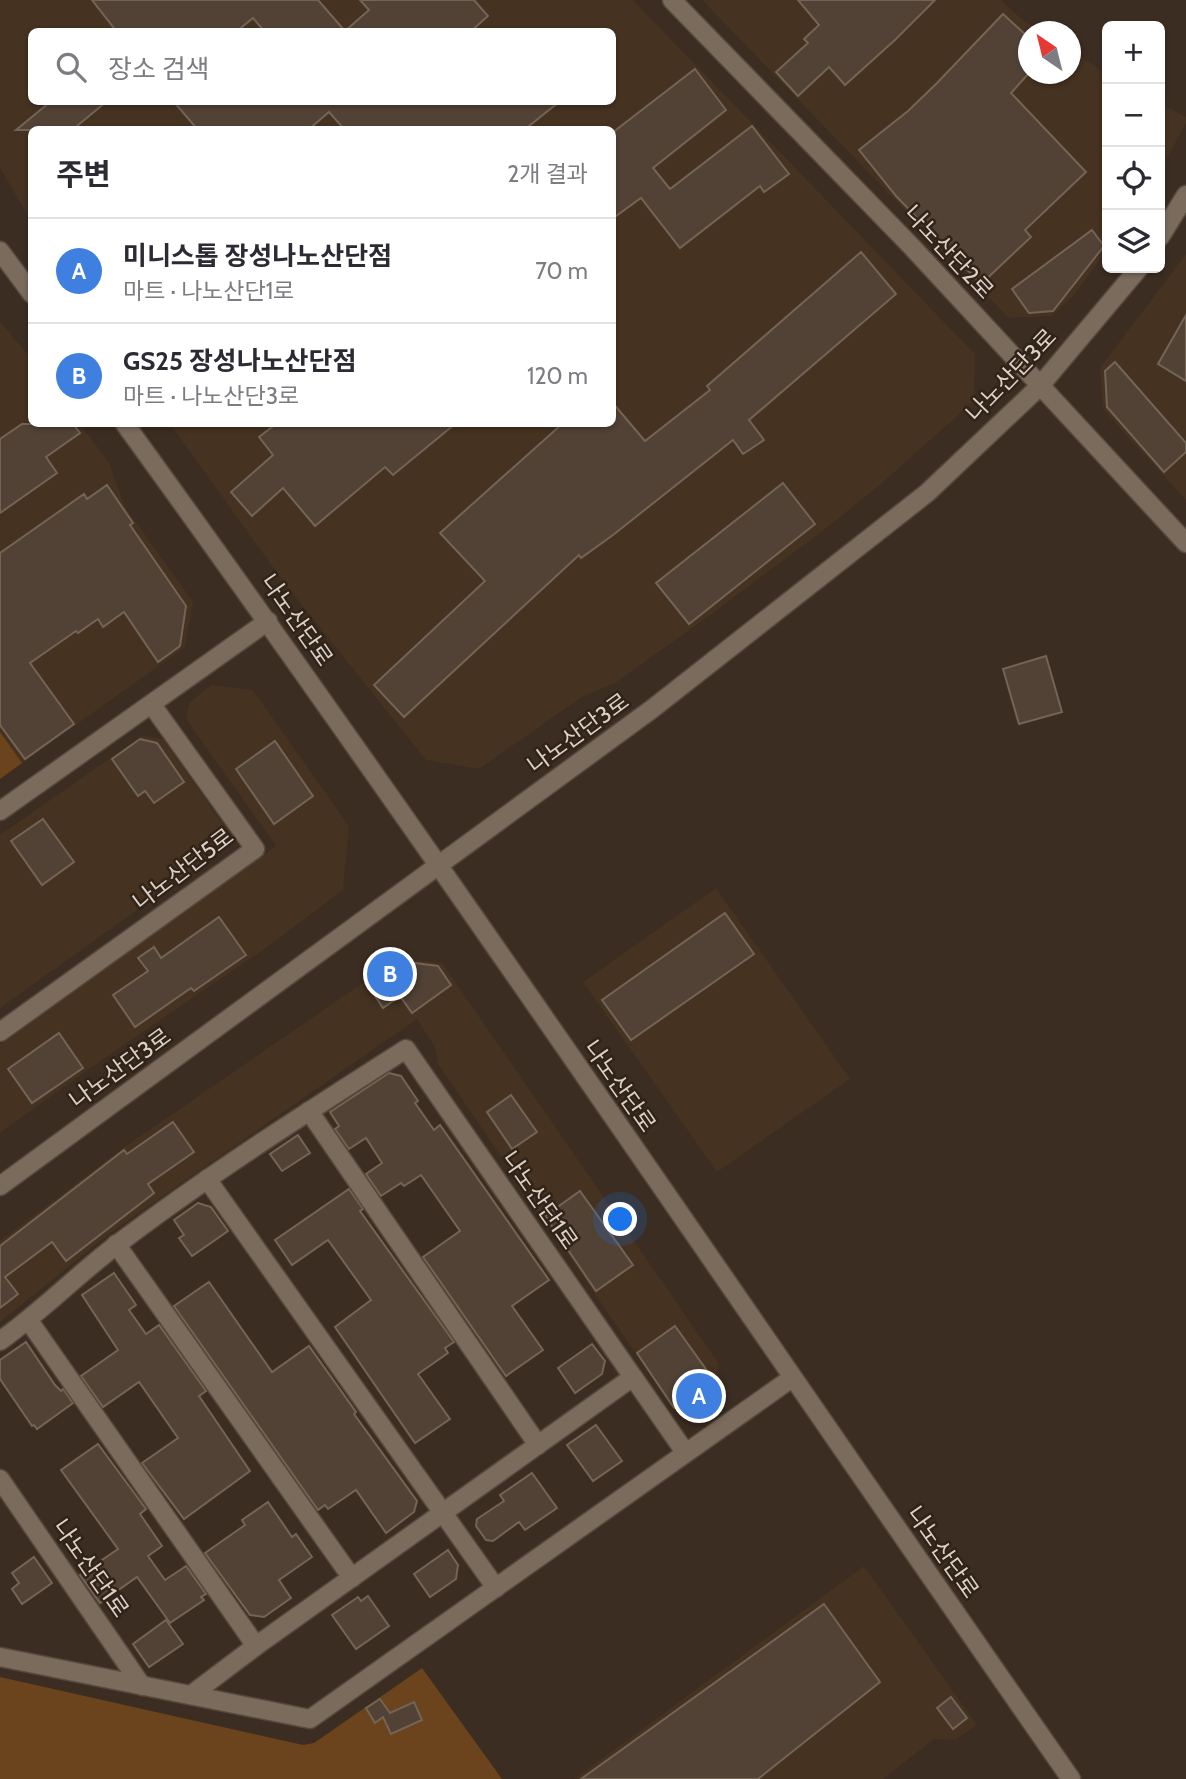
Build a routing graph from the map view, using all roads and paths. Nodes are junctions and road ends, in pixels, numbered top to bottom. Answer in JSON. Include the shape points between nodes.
{"nodes":[{"id":1,"x":672,"y":0,"type":"edge"},
{"id":2,"x":1186,"y":195,"type":"edge"},
{"id":3,"x":1165,"y":229,"type":"edge"},
{"id":4,"x":0,"y":251,"type":"edge"},
{"id":5,"x":1135,"y":273,"type":"edge"},
{"id":6,"x":28,"y":289,"type":"edge"},
{"id":7,"x":1039,"y":387,"type":"junction"},
{"id":8,"x":127,"y":427,"type":"edge"},
{"id":9,"x":1186,"y":543,"type":"edge"},
{"id":10,"x":268,"y":621,"type":"junction"},
{"id":11,"x":152,"y":705,"type":"junction"},
{"id":12,"x":0,"y":810,"type":"edge"},
{"id":13,"x":439,"y":866,"type":"junction"},
{"id":14,"x":0,"y":1032,"type":"edge"},
{"id":15,"x":309,"y":1111,"type":"junction"},
{"id":16,"x":208,"y":1179,"type":"junction"},
{"id":17,"x":0,"y":1186,"type":"edge"},
{"id":18,"x":116,"y":1244,"type":"junction"},
{"id":19,"x":29,"y":1321,"type":"junction"},
{"id":20,"x":0,"y":1341,"type":"edge"},
{"id":21,"x":633,"y":1377,"type":"junction"},
{"id":22,"x":792,"y":1378,"type":"junction"},
{"id":23,"x":538,"y":1445,"type":"junction"},
{"id":24,"x":685,"y":1452,"type":"junction"},
{"id":25,"x":0,"y":1479,"type":"edge"},
{"id":26,"x":443,"y":1513,"type":"junction"},
{"id":27,"x":352,"y":1578,"type":"junction"},
{"id":28,"x":496,"y":1588,"type":"junction"},
{"id":29,"x":256,"y":1646,"type":"junction"},
{"id":30,"x":0,"y":1657,"type":"edge"},
{"id":31,"x":142,"y":1686,"type":"junction"},
{"id":32,"x":191,"y":1695,"type":"junction"},
{"id":33,"x":1071,"y":1779,"type":"edge"}],
"edges":[{"from":1,"to":7,"type":"street","name":"나노산단2로","via":[[912,247]]},
{"from":2,"to":3,"type":"street"},
{"from":4,"to":6,"type":"street"},
{"from":5,"to":7,"type":"street","name":"나노산단3로"},
{"from":7,"to":9,"type":"street","name":"나노산단2로"},
{"from":7,"to":13,"type":"street","name":"나노산단3로","via":[[927,494],[652,709]]},
{"from":8,"to":10,"type":"street","name":"나노산단로"},
{"from":10,"to":11,"type":"street"},
{"from":10,"to":13,"type":"street","name":"나노산단로"},
{"from":11,"to":12,"type":"street"},
{"from":11,"to":14,"type":"street","name":"나노산단5로","via":[[255,849]]},
{"from":13,"to":17,"type":"street","name":"나노산단3로"},
{"from":13,"to":22,"type":"street","name":"나노산단로"},
{"from":15,"to":16,"type":"street","name":"나노산단1로"},
{"from":15,"to":21,"type":"street","name":"나노산단1로","via":[[405,1049]]},
{"from":15,"to":23,"type":"street"},
{"from":16,"to":18,"type":"street","name":"나노산단1로"},
{"from":16,"to":26,"type":"street"},
{"from":18,"to":19,"type":"street","name":"나노산단1로"},
{"from":18,"to":27,"type":"street"},
{"from":19,"to":20,"type":"street","name":"나노산단1로"},
{"from":19,"to":29,"type":"street"},
{"from":21,"to":23,"type":"street"},
{"from":21,"to":24,"type":"street"},
{"from":22,"to":24,"type":"street"},
{"from":22,"to":33,"type":"street","name":"나노산단로"},
{"from":23,"to":26,"type":"street"},
{"from":24,"to":28,"type":"street"},
{"from":25,"to":31,"type":"street","name":"나노산단1로"},
{"from":26,"to":27,"type":"street"},
{"from":26,"to":28,"type":"street"},
{"from":27,"to":29,"type":"street"},
{"from":28,"to":32,"type":"street","via":[[310,1719]]},
{"from":29,"to":32,"type":"street"},
{"from":30,"to":31,"type":"street"},
{"from":31,"to":32,"type":"street"}]}
